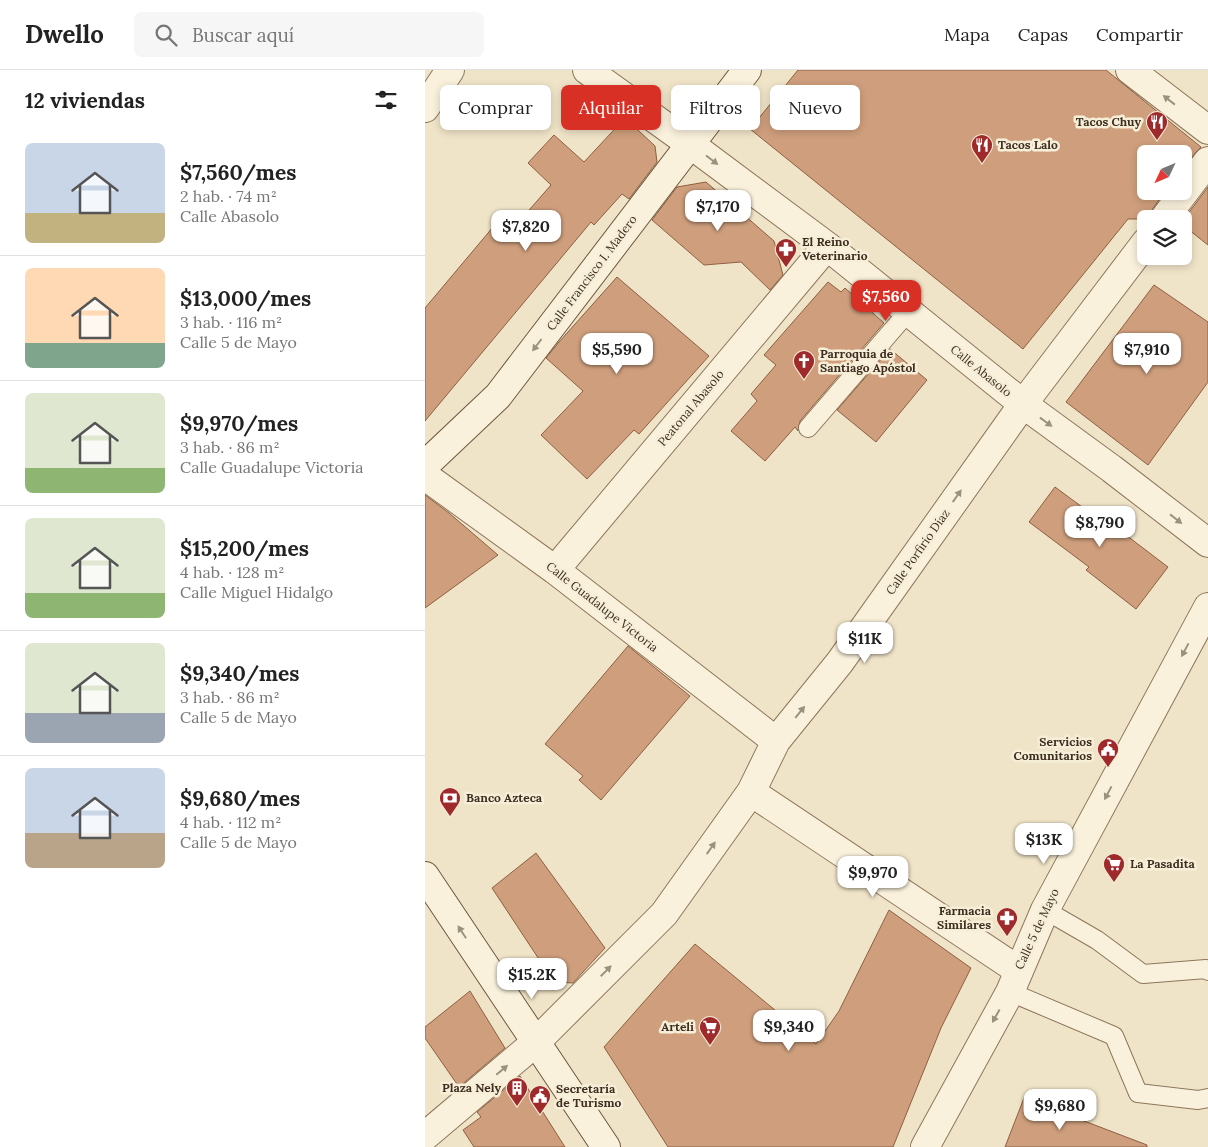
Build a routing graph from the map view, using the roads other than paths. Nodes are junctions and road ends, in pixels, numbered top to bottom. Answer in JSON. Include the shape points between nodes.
{"nodes":[{"id":1,"x":450,"y":70,"type":"edge"},
{"id":2,"x":587,"y":70,"type":"edge"},
{"id":3,"x":747,"y":70,"type":"edge"},
{"id":4,"x":1130,"y":70,"type":"edge"},
{"id":5,"x":425,"y":108,"type":"edge"},
{"id":6,"x":1208,"y":130,"type":"edge"},
{"id":7,"x":690,"y":144,"type":"junction"},
{"id":8,"x":1208,"y":161,"type":"edge"},
{"id":9,"x":1171,"y":210,"type":"edge"},
{"id":10,"x":827,"y":246,"type":"junction"},
{"id":11,"x":1137,"y":254,"type":"edge"},
{"id":12,"x":908,"y":312,"type":"junction"},
{"id":13,"x":1023,"y":404,"type":"junction"},
{"id":14,"x":808,"y":428,"type":"dead end"},
{"id":15,"x":425,"y":465,"type":"edge"},
{"id":16,"x":425,"y":476,"type":"edge"},
{"id":17,"x":1208,"y":543,"type":"edge"},
{"id":18,"x":555,"y":570,"type":"junction"},
{"id":19,"x":1208,"y":607,"type":"edge"},
{"id":20,"x":776,"y":742,"type":"junction"},
{"id":21,"x":751,"y":792,"type":"junction"},
{"id":22,"x":425,"y":876,"type":"edge"},
{"id":23,"x":1045,"y":910,"type":"junction"},
{"id":24,"x":1208,"y":971,"type":"edge"},
{"id":25,"x":1014,"y":981,"type":"junction"},
{"id":26,"x":535,"y":1043,"type":"junction"},
{"id":27,"x":1208,"y":1098,"type":"edge"},
{"id":28,"x":425,"y":1136,"type":"edge"},
{"id":29,"x":606,"y":1147,"type":"edge"},
{"id":30,"x":925,"y":1147,"type":"edge"}],
"edges":[{"from":1,"to":5,"type":"street"},
{"from":2,"to":7,"type":"street","name":"Calle Abasolo"},
{"from":3,"to":7,"type":"street","name":"Calle Francisco I. Madero"},
{"from":6,"to":4,"type":"street","one_way":true},
{"from":7,"to":10,"type":"street","name":"Calle Abasolo","one_way":true},
{"from":7,"to":15,"type":"street","name":"Calle Francisco I. Madero","one_way":true,"via":[[498,396]]},
{"from":8,"to":9,"type":"street"},
{"from":10,"to":12,"type":"street","name":"Calle Abasolo"},
{"from":10,"to":18,"type":"street","name":"Peatonal Abasolo"},
{"from":11,"to":13,"type":"street","name":"Calle Porfirio Díaz"},
{"from":12,"to":13,"type":"street","name":"Calle Abasolo"},
{"from":12,"to":14,"type":"lane"},
{"from":13,"to":17,"type":"street","name":"Calle Abasolo","one_way":true},
{"from":20,"to":13,"type":"street","name":"Calle Porfirio Díaz","one_way":true,"via":[[840,662]]},
{"from":16,"to":18,"type":"street","name":"Calle Guadalupe Victoria"},
{"from":18,"to":20,"type":"street","name":"Calle Guadalupe Victoria"},
{"from":19,"to":23,"type":"street","name":"Calle 5 de Mayo","one_way":true},
{"from":20,"to":21,"type":"street","name":"Calle Porfirio Díaz"},
{"from":21,"to":25,"type":"street"},
{"from":26,"to":21,"type":"street","name":"Calle Porfirio Díaz","one_way":true,"via":[[664,914]]},
{"from":26,"to":22,"type":"street","one_way":true},
{"from":23,"to":24,"type":"lane","via":[[1097,940],[1143,974]]},
{"from":23,"to":25,"type":"street","name":"Calle 5 de Mayo"},
{"from":25,"to":27,"type":"lane","via":[[1115,1036],[1138,1093],[1198,1100]]},
{"from":25,"to":30,"type":"street","name":"Calle 5 de Mayo","one_way":true},
{"from":28,"to":26,"type":"street","name":"Calle Porfirio Díaz","one_way":true},
{"from":26,"to":29,"type":"street"}]}
